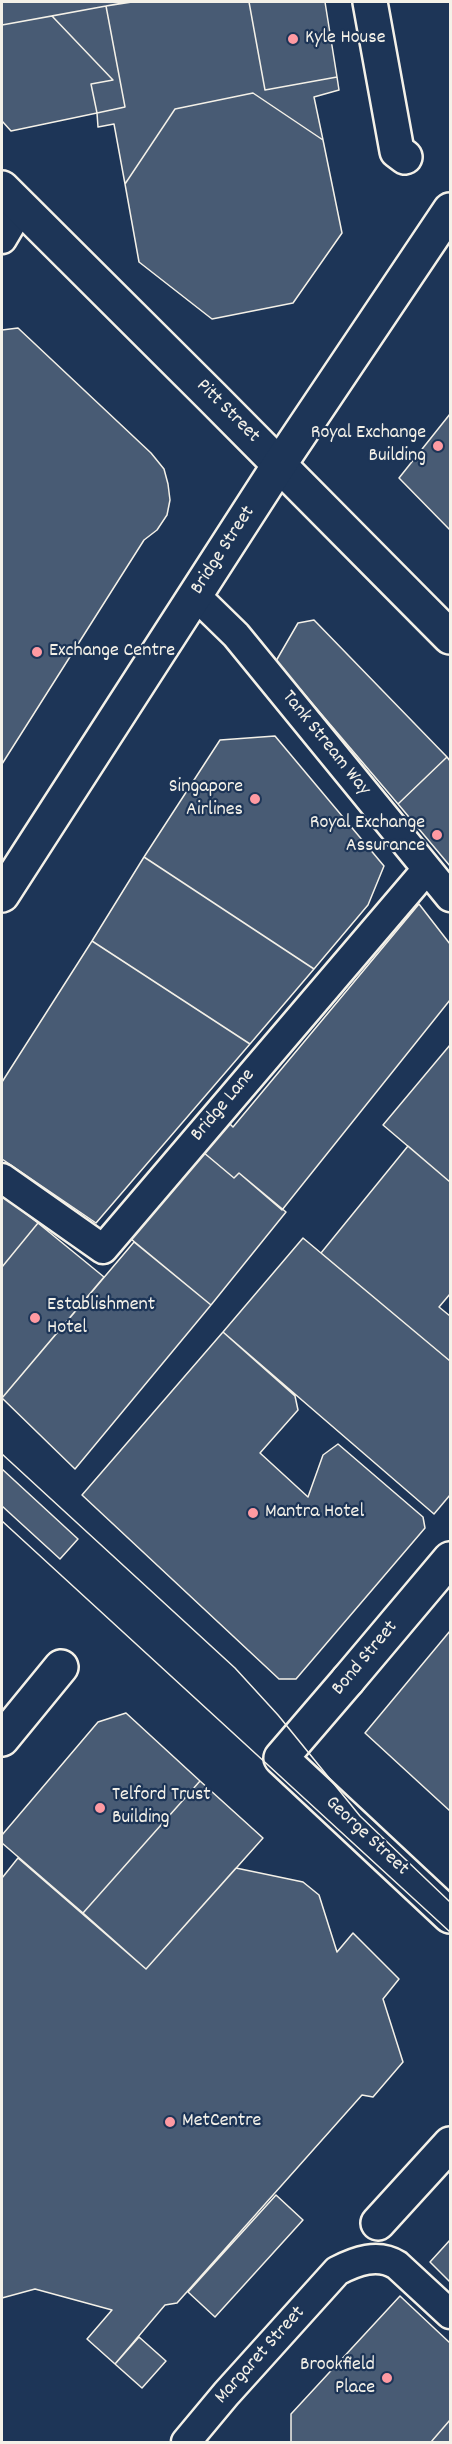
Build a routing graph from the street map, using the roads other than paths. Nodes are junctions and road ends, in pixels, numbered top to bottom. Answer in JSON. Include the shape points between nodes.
{"nodes":[{"id":1,"x":370,"y":2,"type":"edge"},
{"id":2,"x":405,"y":157,"type":"dead end"},
{"id":3,"x":11,"y":198,"type":"edge"},
{"id":4,"x":450,"y":210,"type":"edge"},
{"id":5,"x":2,"y":239,"type":"edge"},
{"id":6,"x":279,"y":465,"type":"junction"},
{"id":7,"x":195,"y":595,"type":"junction"},
{"id":8,"x":450,"y":637,"type":"edge"},
{"id":9,"x":427,"y":869,"type":"junction"},
{"id":10,"x":2,"y":895,"type":"edge"},
{"id":11,"x":450,"y":897,"type":"edge"},
{"id":12,"x":2,"y":1178,"type":"edge"},
{"id":13,"x":450,"y":1559,"type":"edge"},
{"id":14,"x":62,"y":1667,"type":"dead end"},
{"id":15,"x":2,"y":1739,"type":"edge"},
{"id":16,"x":280,"y":1758,"type":"joint"},
{"id":17,"x":450,"y":1916,"type":"edge"},
{"id":18,"x":450,"y":2144,"type":"edge"},
{"id":19,"x":378,"y":2223,"type":"dead end"},
{"id":20,"x":450,"y":2314,"type":"edge"},
{"id":21,"x":186,"y":2442,"type":"edge"}],
"edges":[{"from":1,"to":2,"type":"street","via":[[396,151]]},
{"from":3,"to":5,"type":"lane"},
{"from":3,"to":6,"type":"street","name":"Pitt Street"},
{"from":4,"to":6,"type":"street","name":"Bridge Street"},
{"from":6,"to":7,"type":"street","name":"Bridge Street"},
{"from":6,"to":8,"type":"street","name":"Pitt Street"},
{"from":7,"to":9,"type":"lane","name":"Tank Stream Way","via":[[236,635]]},
{"from":7,"to":10,"type":"street","name":"Bridge Street"},
{"from":9,"to":11,"type":"lane","name":"Tank Stream Way"},
{"from":9,"to":12,"type":"lane","name":"Bridge Lane","via":[[103,1249]]},
{"from":13,"to":16,"type":"street","name":"Bond Street"},
{"from":14,"to":15,"type":"street"},
{"from":16,"to":17,"type":"street","name":"George Street"},
{"from":18,"to":19,"type":"street"},
{"from":20,"to":21,"type":"lane","name":"Margaret Street","via":[[389,2260],[360,2261],[337,2271]]}]}
